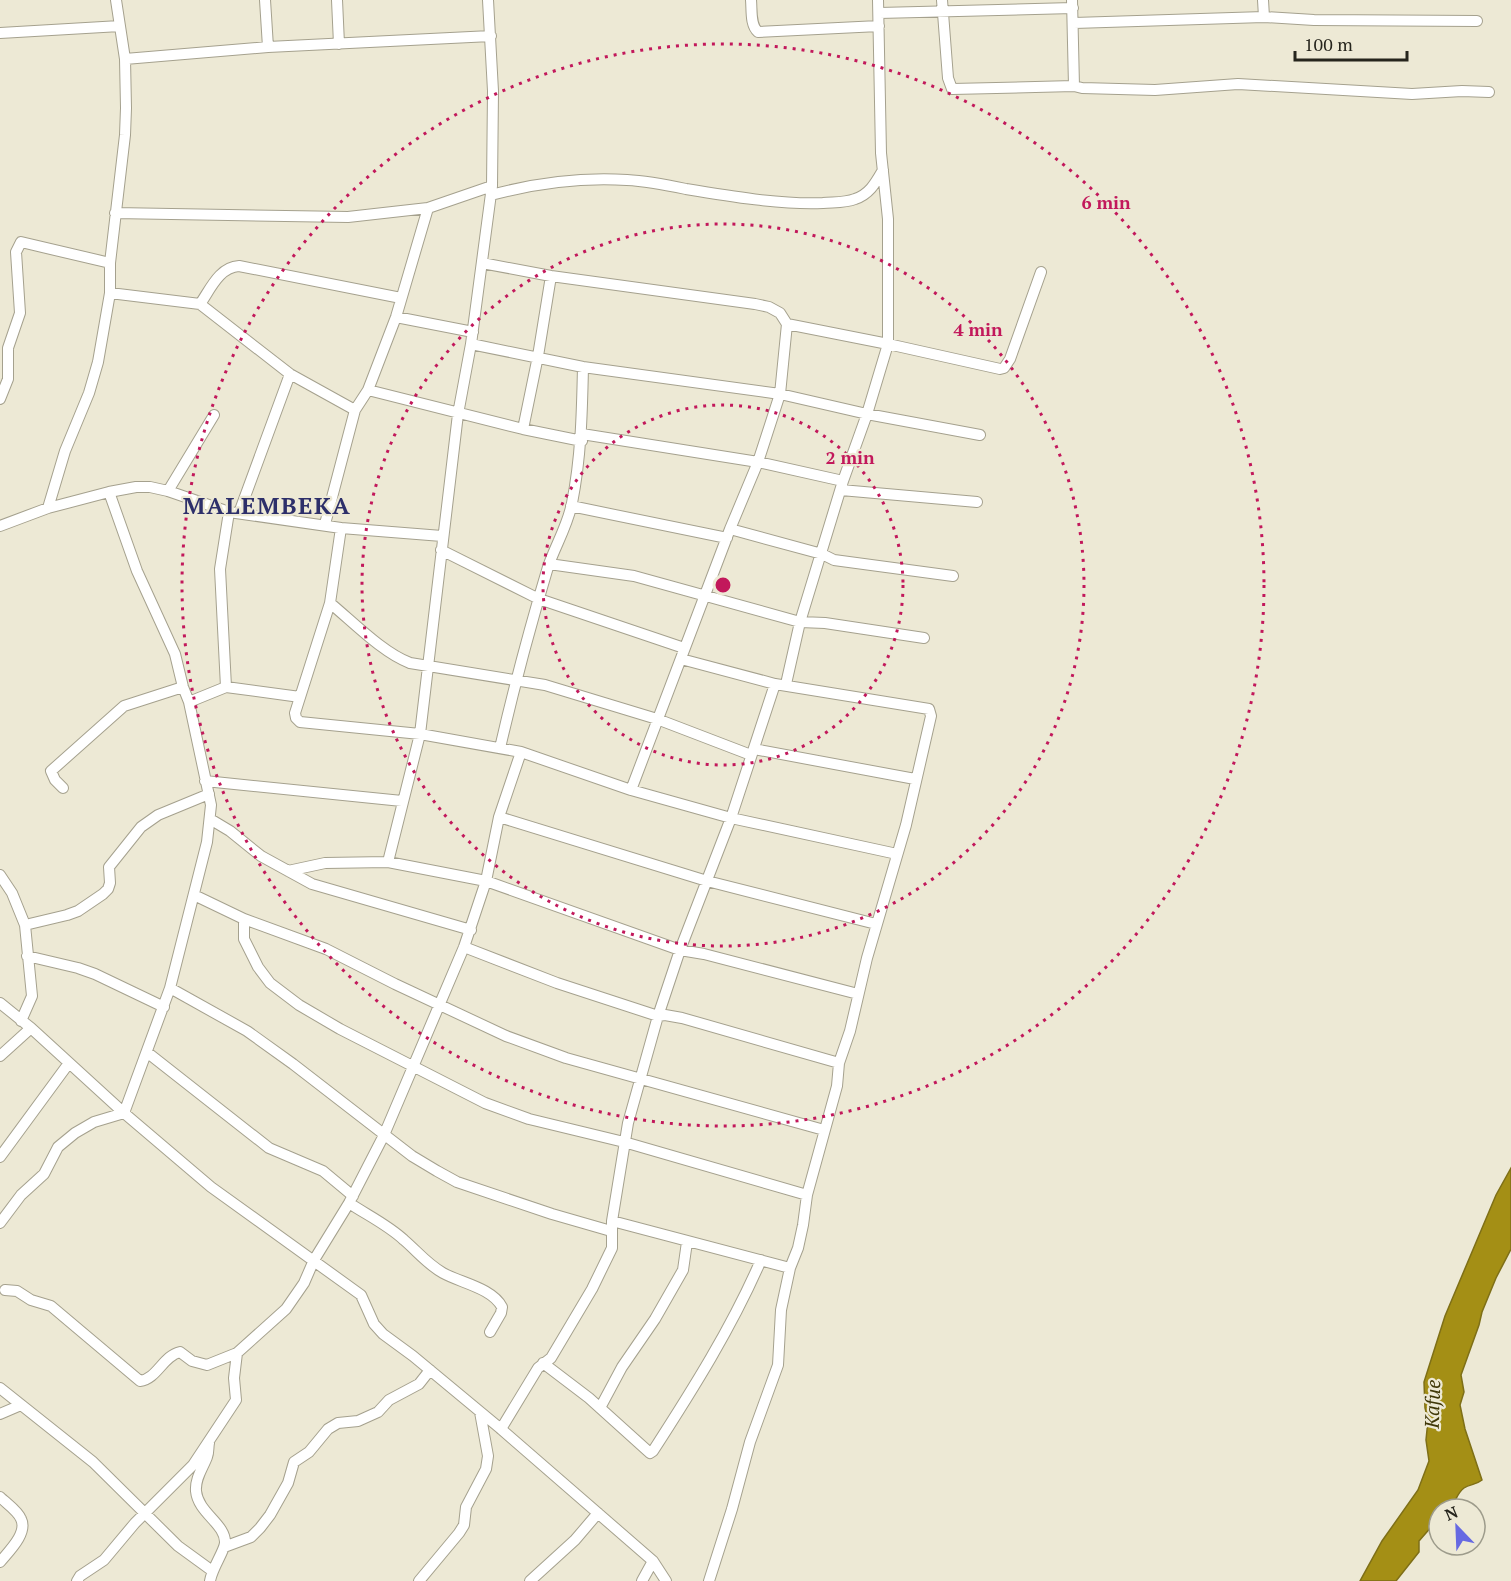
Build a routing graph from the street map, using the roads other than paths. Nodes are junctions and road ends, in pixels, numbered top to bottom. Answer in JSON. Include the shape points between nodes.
{"nodes":[{"id":1,"x":116,"y":0,"type":"edge"},
{"id":2,"x":265,"y":0,"type":"edge"},
{"id":3,"x":337,"y":0,"type":"edge"},
{"id":4,"x":488,"y":0,"type":"edge"},
{"id":5,"x":751,"y":0,"type":"edge"},
{"id":6,"x":878,"y":0,"type":"edge"},
{"id":7,"x":942,"y":0,"type":"edge"},
{"id":8,"x":1263,"y":0,"type":"edge"},
{"id":9,"x":1072,"y":4,"type":"edge"},
{"id":10,"x":942,"y":12,"type":"junction"},
{"id":11,"x":879,"y":13,"type":"junction"},
{"id":12,"x":1264,"y":17,"type":"junction"},
{"id":13,"x":1477,"y":21,"type":"dead end"},
{"id":14,"x":1074,"y":23,"type":"junction"},
{"id":15,"x":120,"y":26,"type":"junction"},
{"id":16,"x":879,"y":26,"type":"junction"},
{"id":17,"x":0,"y":33,"type":"edge"},
{"id":18,"x":491,"y":36,"type":"junction"},
{"id":19,"x":339,"y":44,"type":"junction"},
{"id":20,"x":268,"y":47,"type":"junction"},
{"id":21,"x":125,"y":59,"type":"junction"},
{"id":22,"x":1074,"y":86,"type":"junction"},
{"id":23,"x":1489,"y":92,"type":"dead end"},
{"id":24,"x":882,"y":170,"type":"junction"},
{"id":25,"x":491,"y":190,"type":"junction"},
{"id":26,"x":428,"y":208,"type":"junction"},
{"id":27,"x":115,"y":213,"type":"junction"},
{"id":28,"x":482,"y":262,"type":"junction"},
{"id":29,"x":110,"y":263,"type":"junction"},
{"id":30,"x":1041,"y":272,"type":"dead end"},
{"id":31,"x":551,"y":276,"type":"junction"},
{"id":32,"x":110,"y":293,"type":"junction"},
{"id":33,"x":401,"y":298,"type":"junction"},
{"id":34,"x":200,"y":304,"type":"junction"},
{"id":35,"x":396,"y":317,"type":"junction"},
{"id":36,"x":787,"y":324,"type":"junction"},
{"id":37,"x":472,"y":338,"type":"junction"},
{"id":38,"x":888,"y":344,"type":"junction"},
{"id":39,"x":4,"y":347,"type":"edge"},
{"id":40,"x":538,"y":356,"type":"junction"},
{"id":41,"x":583,"y":367,"type":"junction"},
{"id":42,"x":290,"y":374,"type":"junction"},
{"id":43,"x":368,"y":390,"type":"junction"},
{"id":44,"x":780,"y":394,"type":"junction"},
{"id":45,"x":0,"y":399,"type":"edge"},
{"id":46,"x":355,"y":410,"type":"junction"},
{"id":47,"x":458,"y":414,"type":"junction"},
{"id":48,"x":867,"y":414,"type":"junction"},
{"id":49,"x":213,"y":416,"type":"dead end"},
{"id":50,"x":523,"y":429,"type":"junction"},
{"id":51,"x":981,"y":435,"type":"dead end"},
{"id":52,"x":582,"y":437,"type":"junction"},
{"id":53,"x":758,"y":462,"type":"junction"},
{"id":54,"x":842,"y":485,"type":"junction"},
{"id":55,"x":168,"y":491,"type":"junction"},
{"id":56,"x":109,"y":492,"type":"junction"},
{"id":57,"x":977,"y":502,"type":"dead end"},
{"id":58,"x":571,"y":506,"type":"junction"},
{"id":59,"x":48,"y":508,"type":"junction"},
{"id":60,"x":234,"y":513,"type":"junction"},
{"id":61,"x":1,"y":524,"type":"edge"},
{"id":62,"x":324,"y":524,"type":"junction"},
{"id":63,"x":341,"y":528,"type":"junction"},
{"id":64,"x":729,"y":533,"type":"junction"},
{"id":65,"x":442,"y":536,"type":"junction"},
{"id":66,"x":441,"y":550,"type":"junction"},
{"id":67,"x":822,"y":554,"type":"junction"},
{"id":68,"x":549,"y":564,"type":"junction"},
{"id":69,"x":953,"y":576,"type":"dead end"},
{"id":70,"x":705,"y":596,"type":"junction"},
{"id":71,"x":539,"y":599,"type":"junction"},
{"id":72,"x":330,"y":603,"type":"junction"},
{"id":73,"x":801,"y":622,"type":"junction"},
{"id":74,"x":924,"y":638,"type":"dead end"},
{"id":75,"x":683,"y":654,"type":"junction"},
{"id":76,"x":428,"y":666,"type":"junction"},
{"id":77,"x":516,"y":679,"type":"junction"},
{"id":78,"x":781,"y":684,"type":"junction"},
{"id":79,"x":183,"y":687,"type":"junction"},
{"id":80,"x":226,"y":687,"type":"junction"},
{"id":81,"x":300,"y":697,"type":"junction"},
{"id":82,"x":189,"y":702,"type":"junction"},
{"id":83,"x":657,"y":719,"type":"junction"},
{"id":84,"x":420,"y":734,"type":"junction"},
{"id":85,"x":500,"y":748,"type":"junction"},
{"id":86,"x":521,"y":752,"type":"junction"},
{"id":87,"x":752,"y":752,"type":"junction"},
{"id":88,"x":915,"y":779,"type":"junction"},
{"id":89,"x":205,"y":781,"type":"junction"},
{"id":90,"x":63,"y":788,"type":"dead end"},
{"id":91,"x":631,"y":790,"type":"junction"},
{"id":92,"x":209,"y":794,"type":"junction"},
{"id":93,"x":402,"y":801,"type":"junction"},
{"id":94,"x":499,"y":818,"type":"junction"},
{"id":95,"x":731,"y":818,"type":"junction"},
{"id":96,"x":210,"y":819,"type":"junction"},
{"id":97,"x":897,"y":854,"type":"junction"},
{"id":98,"x":388,"y":862,"type":"junction"},
{"id":99,"x":288,"y":871,"type":"junction"},
{"id":100,"x":0,"y":875,"type":"edge"},
{"id":101,"x":486,"y":881,"type":"junction"},
{"id":102,"x":707,"y":881,"type":"junction"},
{"id":103,"x":194,"y":895,"type":"junction"},
{"id":104,"x":244,"y":919,"type":"junction"},
{"id":105,"x":876,"y":924,"type":"junction"},
{"id":106,"x":25,"y":926,"type":"junction"},
{"id":107,"x":471,"y":930,"type":"junction"},
{"id":108,"x":464,"y":947,"type":"junction"},
{"id":109,"x":680,"y":950,"type":"junction"},
{"id":110,"x":27,"y":956,"type":"junction"},
{"id":111,"x":170,"y":988,"type":"junction"},
{"id":112,"x":858,"y":994,"type":"junction"},
{"id":113,"x":0,"y":1003,"type":"edge"},
{"id":114,"x":440,"y":1004,"type":"junction"},
{"id":115,"x":164,"y":1007,"type":"junction"},
{"id":116,"x":658,"y":1017,"type":"junction"},
{"id":117,"x":21,"y":1021,"type":"junction"},
{"id":118,"x":31,"y":1028,"type":"junction"},
{"id":119,"x":148,"y":1053,"type":"junction"},
{"id":120,"x":0,"y":1056,"type":"edge"},
{"id":121,"x":69,"y":1063,"type":"junction"},
{"id":122,"x":839,"y":1063,"type":"junction"},
{"id":123,"x":414,"y":1067,"type":"junction"},
{"id":124,"x":641,"y":1079,"type":"junction"},
{"id":125,"x":124,"y":1113,"type":"junction"},
{"id":126,"x":824,"y":1130,"type":"junction"},
{"id":127,"x":384,"y":1135,"type":"junction"},
{"id":128,"x":624,"y":1142,"type":"junction"},
{"id":129,"x":0,"y":1157,"type":"edge"},
{"id":130,"x":807,"y":1195,"type":"junction"},
{"id":131,"x":351,"y":1200,"type":"junction"},
{"id":132,"x":0,"y":1223,"type":"edge"},
{"id":133,"x":611,"y":1226,"type":"junction"},
{"id":134,"x":687,"y":1242,"type":"junction"},
{"id":135,"x":314,"y":1260,"type":"junction"},
{"id":136,"x":761,"y":1260,"type":"junction"},
{"id":137,"x":790,"y":1268,"type":"junction"},
{"id":138,"x":0,"y":1280,"type":"edge"},
{"id":139,"x":3,"y":1292,"type":"edge"},
{"id":140,"x":490,"y":1332,"type":"dead end"},
{"id":141,"x":237,"y":1353,"type":"junction"},
{"id":142,"x":543,"y":1363,"type":"junction"},
{"id":143,"x":430,"y":1370,"type":"junction"},
{"id":144,"x":0,"y":1388,"type":"edge"},
{"id":145,"x":21,"y":1405,"type":"junction"},
{"id":146,"x":600,"y":1408,"type":"junction"},
{"id":147,"x":480,"y":1412,"type":"junction"},
{"id":148,"x":0,"y":1414,"type":"edge"},
{"id":149,"x":501,"y":1429,"type":"junction"},
{"id":150,"x":210,"y":1440,"type":"junction"},
{"id":151,"x":0,"y":1497,"type":"edge"},
{"id":152,"x":145,"y":1513,"type":"junction"},
{"id":153,"x":598,"y":1513,"type":"junction"},
{"id":154,"x":224,"y":1547,"type":"junction"},
{"id":155,"x":0,"y":1562,"type":"edge"},
{"id":156,"x":653,"y":1562,"type":"junction"},
{"id":157,"x":211,"y":1575,"type":"edge"},
{"id":158,"x":77,"y":1581,"type":"edge"},
{"id":159,"x":419,"y":1581,"type":"edge"},
{"id":160,"x":530,"y":1581,"type":"edge"},
{"id":161,"x":642,"y":1581,"type":"edge"},
{"id":162,"x":666,"y":1581,"type":"edge"},
{"id":163,"x":709,"y":1581,"type":"edge"}],
"edges":[{"from":1,"to":15,"type":"street"},
{"from":2,"to":20,"type":"street"},
{"from":3,"to":19,"type":"street"},
{"from":4,"to":18,"type":"street"},
{"from":5,"to":16,"type":"street","via":[[758,32]]},
{"from":6,"to":11,"type":"street"},
{"from":7,"to":10,"type":"street"},
{"from":8,"to":12,"type":"street"},
{"from":9,"to":10,"type":"street"},
{"from":9,"to":14,"type":"street"},
{"from":10,"to":11,"type":"street"},
{"from":10,"to":22,"type":"street","via":[[952,89]]},
{"from":11,"to":16,"type":"street"},
{"from":12,"to":13,"type":"street"},
{"from":12,"to":14,"type":"street"},
{"from":14,"to":22,"type":"street"},
{"from":15,"to":17,"type":"street"},
{"from":15,"to":21,"type":"street"},
{"from":16,"to":24,"type":"street"},
{"from":18,"to":19,"type":"street"},
{"from":18,"to":25,"type":"street"},
{"from":19,"to":20,"type":"street"},
{"from":20,"to":21,"type":"street"},
{"from":21,"to":27,"type":"street","via":[[125,135]]},
{"from":22,"to":23,"type":"street","via":[[1155,90],[1238,84],[1412,94]]},
{"from":24,"to":25,"type":"street","via":[[866,194],[856,199],[815,203],[627,180],[560,181]]},
{"from":24,"to":38,"type":"street","via":[[888,219]]},
{"from":25,"to":26,"type":"street"},
{"from":25,"to":28,"type":"street"},
{"from":26,"to":27,"type":"street","via":[[348,217]]},
{"from":26,"to":33,"type":"street"},
{"from":27,"to":29,"type":"street"},
{"from":28,"to":31,"type":"street"},
{"from":28,"to":37,"type":"street"},
{"from":29,"to":32,"type":"street"},
{"from":29,"to":39,"type":"street","via":[[21,243],[15,252],[20,313]]},
{"from":30,"to":38,"type":"street","via":[[1004,368]]},
{"from":31,"to":36,"type":"street","via":[[755,304],[780,313]]},
{"from":31,"to":40,"type":"street"},
{"from":32,"to":34,"type":"street"},
{"from":32,"to":59,"type":"street","via":[[98,362]]},
{"from":33,"to":34,"type":"street","via":[[230,267]]},
{"from":33,"to":35,"type":"street"},
{"from":34,"to":42,"type":"street"},
{"from":35,"to":37,"type":"street"},
{"from":35,"to":43,"type":"street"},
{"from":36,"to":38,"type":"street"},
{"from":36,"to":44,"type":"street"},
{"from":37,"to":40,"type":"street"},
{"from":37,"to":47,"type":"street"},
{"from":38,"to":48,"type":"street"},
{"from":39,"to":45,"type":"street","via":[[8,379]]},
{"from":40,"to":41,"type":"street"},
{"from":40,"to":50,"type":"street"},
{"from":41,"to":44,"type":"street"},
{"from":41,"to":52,"type":"street"},
{"from":42,"to":46,"type":"street"},
{"from":42,"to":60,"type":"street"},
{"from":43,"to":46,"type":"street"},
{"from":43,"to":47,"type":"street"},
{"from":44,"to":48,"type":"street"},
{"from":44,"to":53,"type":"street"},
{"from":46,"to":62,"type":"street"},
{"from":47,"to":50,"type":"street"},
{"from":47,"to":65,"type":"street"},
{"from":48,"to":51,"type":"street"},
{"from":48,"to":54,"type":"street"},
{"from":49,"to":55,"type":"street"},
{"from":50,"to":52,"type":"street"},
{"from":52,"to":53,"type":"street"},
{"from":52,"to":58,"type":"street"},
{"from":53,"to":54,"type":"street"},
{"from":53,"to":64,"type":"street"},
{"from":54,"to":57,"type":"street"},
{"from":54,"to":67,"type":"street"},
{"from":55,"to":56,"type":"street","via":[[136,487]]},
{"from":55,"to":60,"type":"street"},
{"from":56,"to":59,"type":"street"},
{"from":56,"to":79,"type":"street","via":[[137,571],[175,654]]},
{"from":58,"to":64,"type":"street"},
{"from":58,"to":68,"type":"street"},
{"from":59,"to":61,"type":"street"},
{"from":60,"to":62,"type":"street"},
{"from":60,"to":80,"type":"street","via":[[220,569]]},
{"from":62,"to":63,"type":"street"},
{"from":63,"to":65,"type":"street"},
{"from":63,"to":72,"type":"street"},
{"from":64,"to":67,"type":"street"},
{"from":64,"to":70,"type":"street"},
{"from":65,"to":66,"type":"street"},
{"from":66,"to":71,"type":"street"},
{"from":66,"to":76,"type":"street"},
{"from":67,"to":69,"type":"street","via":[[834,560]]},
{"from":67,"to":73,"type":"street"},
{"from":68,"to":70,"type":"street","via":[[614,572]]},
{"from":68,"to":71,"type":"street"},
{"from":70,"to":73,"type":"street"},
{"from":70,"to":75,"type":"street"},
{"from":71,"to":75,"type":"street"},
{"from":71,"to":77,"type":"street"},
{"from":72,"to":76,"type":"street","via":[[400,659]]},
{"from":72,"to":81,"type":"street"},
{"from":73,"to":74,"type":"street"},
{"from":73,"to":78,"type":"street"},
{"from":75,"to":78,"type":"street"},
{"from":75,"to":83,"type":"street"},
{"from":76,"to":77,"type":"street"},
{"from":76,"to":84,"type":"street"},
{"from":77,"to":83,"type":"street"},
{"from":77,"to":85,"type":"street"},
{"from":78,"to":87,"type":"street"},
{"from":78,"to":88,"type":"street","via":[[928,709],[931,716]]},
{"from":79,"to":82,"type":"street"},
{"from":79,"to":90,"type":"street","via":[[134,701],[116,711],[51,771]]},
{"from":80,"to":81,"type":"street"},
{"from":80,"to":82,"type":"street"},
{"from":81,"to":84,"type":"street","via":[[295,713],[300,722]]},
{"from":82,"to":89,"type":"street"},
{"from":83,"to":87,"type":"street"},
{"from":83,"to":91,"type":"street"},
{"from":84,"to":85,"type":"street"},
{"from":84,"to":93,"type":"street"},
{"from":85,"to":86,"type":"street"},
{"from":86,"to":91,"type":"street"},
{"from":86,"to":94,"type":"street"},
{"from":87,"to":88,"type":"street"},
{"from":87,"to":95,"type":"street"},
{"from":88,"to":97,"type":"street"},
{"from":89,"to":92,"type":"street"},
{"from":89,"to":93,"type":"street"},
{"from":91,"to":95,"type":"street"},
{"from":92,"to":96,"type":"street"},
{"from":92,"to":106,"type":"street","via":[[158,815],[141,827],[109,867],[110,883],[103,894],[78,911]]},
{"from":93,"to":98,"type":"street"},
{"from":94,"to":101,"type":"street"},
{"from":94,"to":102,"type":"street"},
{"from":95,"to":97,"type":"street"},
{"from":95,"to":102,"type":"street"},
{"from":96,"to":99,"type":"street"},
{"from":96,"to":103,"type":"street"},
{"from":97,"to":105,"type":"street"},
{"from":98,"to":99,"type":"street","via":[[325,863]]},
{"from":98,"to":101,"type":"street"},
{"from":99,"to":107,"type":"street","via":[[312,884]]},
{"from":100,"to":106,"type":"street"},
{"from":101,"to":107,"type":"street"},
{"from":101,"to":109,"type":"street"},
{"from":102,"to":105,"type":"street"},
{"from":102,"to":109,"type":"street"},
{"from":103,"to":104,"type":"street"},
{"from":103,"to":111,"type":"street"},
{"from":104,"to":114,"type":"street","via":[[326,949]]},
{"from":104,"to":123,"type":"street","via":[[244,939],[270,983],[299,1005]]},
{"from":105,"to":112,"type":"street"},
{"from":106,"to":110,"type":"street"},
{"from":107,"to":108,"type":"street"},
{"from":108,"to":114,"type":"street"},
{"from":108,"to":116,"type":"street"},
{"from":109,"to":112,"type":"street"},
{"from":109,"to":116,"type":"street"},
{"from":110,"to":115,"type":"street","via":[[87,971]]},
{"from":110,"to":117,"type":"street","via":[[32,996]]},
{"from":111,"to":115,"type":"street"},
{"from":111,"to":127,"type":"street","via":[[247,1031]]},
{"from":112,"to":122,"type":"street"},
{"from":113,"to":117,"type":"street"},
{"from":114,"to":123,"type":"street"},
{"from":114,"to":124,"type":"street","via":[[506,1036]]},
{"from":115,"to":119,"type":"street"},
{"from":116,"to":122,"type":"street","via":[[682,1018]]},
{"from":116,"to":124,"type":"street"},
{"from":117,"to":118,"type":"street"},
{"from":118,"to":120,"type":"street"},
{"from":118,"to":121,"type":"street"},
{"from":119,"to":125,"type":"street"},
{"from":119,"to":131,"type":"street","via":[[269,1148],[323,1171]]},
{"from":121,"to":125,"type":"street"},
{"from":121,"to":129,"type":"street"},
{"from":122,"to":126,"type":"street","via":[[837,1086]]},
{"from":123,"to":127,"type":"street"},
{"from":123,"to":128,"type":"street","via":[[486,1103],[529,1119]]},
{"from":124,"to":126,"type":"street"},
{"from":124,"to":128,"type":"street"},
{"from":125,"to":132,"type":"street","via":[[94,1122],[58,1148],[44,1174],[21,1195]]},
{"from":125,"to":135,"type":"street","via":[[211,1187]]},
{"from":126,"to":130,"type":"street"},
{"from":127,"to":131,"type":"street"},
{"from":127,"to":133,"type":"street","via":[[457,1182],[552,1214]]},
{"from":128,"to":130,"type":"street"},
{"from":128,"to":133,"type":"street"},
{"from":130,"to":137,"type":"street"},
{"from":131,"to":135,"type":"street"},
{"from":131,"to":140,"type":"street","via":[[403,1238],[428,1264],[498,1300],[501,1313]]},
{"from":133,"to":134,"type":"street"},
{"from":133,"to":142,"type":"street","via":[[612,1248],[592,1289],[551,1358]]},
{"from":134,"to":136,"type":"street"},
{"from":134,"to":146,"type":"street","via":[[683,1270]]},
{"from":135,"to":141,"type":"street","via":[[286,1309]]},
{"from":135,"to":143,"type":"street","via":[[361,1295],[383,1335]]},
{"from":136,"to":137,"type":"street"},
{"from":136,"to":146,"type":"street","via":[[726,1333],[653,1451],[646,1451]]},
{"from":137,"to":163,"type":"street","via":[[781,1310],[777,1365]]},
{"from":138,"to":139,"type":"street"},
{"from":139,"to":141,"type":"street","via":[[17,1291],[51,1306],[140,1381],[176,1353],[207,1365]]},
{"from":141,"to":150,"type":"street","via":[[236,1400]]},
{"from":142,"to":146,"type":"street"},
{"from":142,"to":149,"type":"street"},
{"from":143,"to":147,"type":"street"},
{"from":143,"to":154,"type":"street","via":[[419,1384],[389,1400],[378,1412],[328,1429],[309,1452],[294,1462],[288,1484],[260,1528],[251,1537]]},
{"from":144,"to":145,"type":"street"},
{"from":145,"to":148,"type":"street"},
{"from":145,"to":152,"type":"street","via":[[93,1462]]},
{"from":147,"to":149,"type":"street"},
{"from":147,"to":159,"type":"street","via":[[488,1456],[486,1469],[466,1507],[464,1525]]},
{"from":149,"to":153,"type":"street"},
{"from":150,"to":152,"type":"street","via":[[193,1465]]},
{"from":150,"to":154,"type":"street","via":[[196,1491],[205,1513],[222,1532]]},
{"from":151,"to":155,"type":"street","via":[[21,1517],[23,1526]]},
{"from":152,"to":157,"type":"street"},
{"from":152,"to":158,"type":"street","via":[[104,1560]]},
{"from":153,"to":156,"type":"street"},
{"from":153,"to":160,"type":"street"},
{"from":154,"to":157,"type":"street"},
{"from":156,"to":161,"type":"street"},
{"from":156,"to":162,"type":"street"}]}
